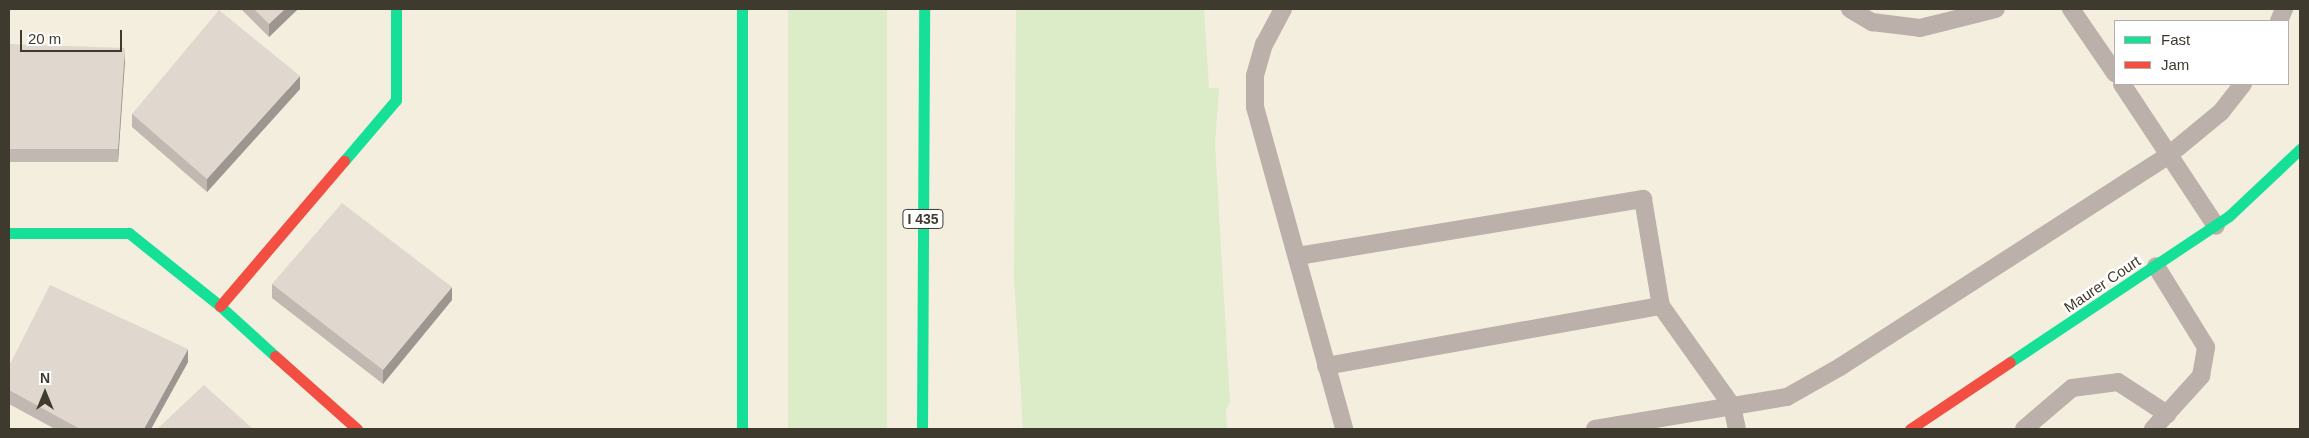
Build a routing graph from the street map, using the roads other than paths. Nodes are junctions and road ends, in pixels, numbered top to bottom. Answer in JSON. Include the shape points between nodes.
{"nodes":[{"id":1,"x":396,"y":9,"type":"edge"},
{"id":2,"x":742,"y":9,"type":"edge"},
{"id":3,"x":924,"y":9,"type":"edge"},
{"id":4,"x":1282,"y":9,"type":"edge"},
{"id":5,"x":1850,"y":9,"type":"edge"},
{"id":6,"x":1996,"y":9,"type":"edge"},
{"id":7,"x":2071,"y":9,"type":"edge"},
{"id":8,"x":2114,"y":72,"type":"edge"},
{"id":9,"x":2123,"y":85,"type":"edge"},
{"id":10,"x":2242,"y":85,"type":"edge"},
{"id":11,"x":2300,"y":149,"type":"edge"},
{"id":12,"x":2170,"y":154,"type":"junction"},
{"id":13,"x":2216,"y":226,"type":"junction"},
{"id":14,"x":9,"y":233,"type":"edge"},
{"id":15,"x":1298,"y":256,"type":"junction"},
{"id":16,"x":2156,"y":266,"type":"junction"},
{"id":17,"x":220,"y":306,"type":"junction"},
{"id":18,"x":1661,"y":306,"type":"junction"},
{"id":19,"x":1326,"y":366,"type":"junction"},
{"id":20,"x":1732,"y":406,"type":"junction"},
{"id":21,"x":2167,"y":414,"type":"junction"},
{"id":22,"x":357,"y":429,"type":"edge"},
{"id":23,"x":742,"y":429,"type":"edge"},
{"id":24,"x":922,"y":429,"type":"edge"},
{"id":25,"x":1344,"y":429,"type":"edge"},
{"id":26,"x":1595,"y":429,"type":"edge"},
{"id":27,"x":1738,"y":429,"type":"edge"},
{"id":28,"x":1910,"y":429,"type":"edge"},
{"id":29,"x":2024,"y":429,"type":"edge"},
{"id":30,"x":2153,"y":429,"type":"edge"}],
"edges":[{"from":1,"to":17,"type":"main road","via":[[396,100]]},
{"from":2,"to":23,"type":"main road"},
{"from":3,"to":24,"type":"main road","number":"I 435"},
{"from":4,"to":15,"type":"lane","via":[[1264,44],[1255,76],[1255,107]]},
{"from":5,"to":6,"type":"lane","via":[[1872,22],[1920,28]]},
{"from":7,"to":8,"type":"lane"},
{"from":9,"to":12,"type":"lane"},
{"from":10,"to":12,"type":"lane","via":[[2222,112]]},
{"from":11,"to":13,"type":"main road","name":"Maurer Court"},
{"from":12,"to":13,"type":"lane"},
{"from":12,"to":20,"type":"lane","via":[[1840,367],[1787,397]]},
{"from":13,"to":16,"type":"main road","name":"Maurer Court"},
{"from":14,"to":17,"type":"main road","via":[[129,232]]},
{"from":15,"to":18,"type":"lane","via":[[1643,199]]},
{"from":15,"to":19,"type":"lane"},
{"from":16,"to":21,"type":"lane","via":[[2206,348],[2201,376]]},
{"from":16,"to":28,"type":"main road","name":"Maurer Court"},
{"from":17,"to":22,"type":"main road"},
{"from":18,"to":19,"type":"lane"},
{"from":18,"to":20,"type":"lane"},
{"from":19,"to":25,"type":"lane"},
{"from":20,"to":26,"type":"lane"},
{"from":20,"to":27,"type":"lane"},
{"from":21,"to":29,"type":"lane","via":[[2118,382],[2072,388]]},
{"from":21,"to":30,"type":"lane"}]}
